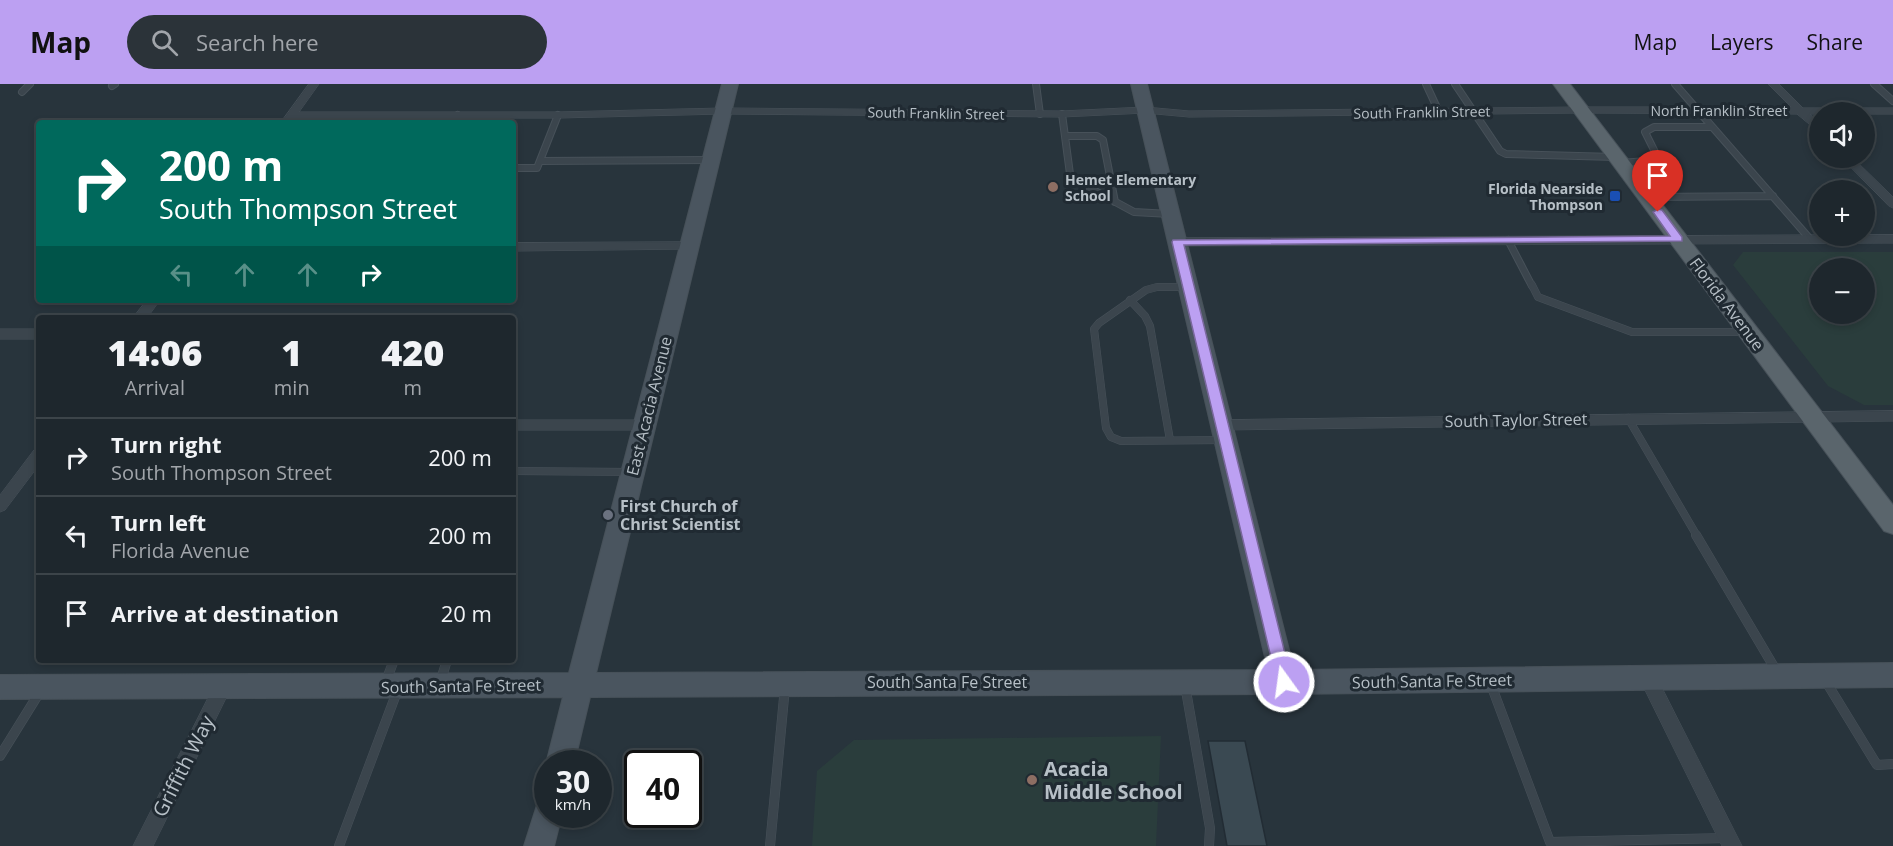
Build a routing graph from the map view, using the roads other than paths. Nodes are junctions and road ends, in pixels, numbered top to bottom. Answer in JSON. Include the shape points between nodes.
{"nodes":[{"id":1,"x":30,"y":84,"type":"edge"},
{"id":2,"x":314,"y":84,"type":"edge"},
{"id":3,"x":730,"y":84,"type":"edge"},
{"id":4,"x":1036,"y":84,"type":"edge"},
{"id":5,"x":1139,"y":84,"type":"edge"},
{"id":6,"x":1426,"y":84,"type":"edge"},
{"id":7,"x":1455,"y":84,"type":"edge"},
{"id":8,"x":1562,"y":84,"type":"edge"},
{"id":9,"x":1675,"y":84,"type":"edge"},
{"id":10,"x":1773,"y":84,"type":"edge"},
{"id":11,"x":1874,"y":84,"type":"edge"},
{"id":12,"x":22,"y":92,"type":"dead end"},
{"id":13,"x":1893,"y":101,"type":"edge"},
{"id":14,"x":1145,"y":110,"type":"junction"},
{"id":15,"x":1581,"y":110,"type":"junction"},
{"id":16,"x":1698,"y":110,"type":"junction"},
{"id":17,"x":1800,"y":110,"type":"junction"},
{"id":18,"x":723,"y":111,"type":"junction"},
{"id":19,"x":1472,"y":111,"type":"junction"},
{"id":20,"x":1893,"y":111,"type":"edge"},
{"id":21,"x":1439,"y":112,"type":"junction"},
{"id":22,"x":1040,"y":114,"type":"junction"},
{"id":23,"x":1062,"y":114,"type":"junction"},
{"id":24,"x":558,"y":115,"type":"junction"},
{"id":25,"x":288,"y":119,"type":"edge"},
{"id":26,"x":456,"y":119,"type":"edge"},
{"id":27,"x":1809,"y":119,"type":"edge"},
{"id":28,"x":1712,"y":127,"type":"junction"},
{"id":29,"x":1065,"y":136,"type":"junction"},
{"id":30,"x":711,"y":160,"type":"junction"},
{"id":31,"x":1619,"y":160,"type":"junction"},
{"id":32,"x":540,"y":161,"type":"junction"},
{"id":33,"x":516,"y":168,"type":"edge"},
{"id":34,"x":1857,"y":168,"type":"edge"},
{"id":35,"x":1773,"y":196,"type":"junction"},
{"id":36,"x":1647,"y":197,"type":"junction"},
{"id":37,"x":1115,"y":202,"type":"junction"},
{"id":38,"x":1893,"y":204,"type":"edge"},
{"id":39,"x":1170,"y":214,"type":"junction"},
{"id":40,"x":1809,"y":238,"type":"edge"},
{"id":41,"x":1678,"y":239,"type":"junction"},
{"id":42,"x":1809,"y":239,"type":"edge"},
{"id":43,"x":1875,"y":239,"type":"edge"},
{"id":44,"x":1893,"y":239,"type":"edge"},
{"id":45,"x":1508,"y":240,"type":"junction"},
{"id":46,"x":1177,"y":242,"type":"junction"},
{"id":47,"x":689,"y":246,"type":"junction"},
{"id":48,"x":516,"y":247,"type":"edge"},
{"id":49,"x":1188,"y":287,"type":"junction"},
{"id":50,"x":1130,"y":300,"type":"junction"},
{"id":51,"x":152,"y":303,"type":"edge"},
{"id":52,"x":142,"y":315,"type":"edge"},
{"id":53,"x":1749,"y":332,"type":"junction"},
{"id":54,"x":0,"y":334,"type":"edge"},
{"id":55,"x":36,"y":334,"type":"edge"},
{"id":56,"x":1811,"y":416,"type":"junction"},
{"id":57,"x":1893,"y":416,"type":"edge"},
{"id":58,"x":1628,"y":418,"type":"junction"},
{"id":59,"x":516,"y":425,"type":"edge"},
{"id":60,"x":645,"y":425,"type":"junction"},
{"id":61,"x":1223,"y":433,"type":"junction"},
{"id":62,"x":1170,"y":440,"type":"junction"},
{"id":63,"x":36,"y":458,"type":"edge"},
{"id":64,"x":516,"y":471,"type":"edge"},
{"id":65,"x":633,"y":472,"type":"junction"},
{"id":66,"x":0,"y":506,"type":"edge"},
{"id":67,"x":1893,"y":524,"type":"edge"},
{"id":68,"x":394,"y":663,"type":"edge"},
{"id":69,"x":446,"y":663,"type":"edge"},
{"id":70,"x":1893,"y":675,"type":"edge"},
{"id":71,"x":1779,"y":676,"type":"junction"},
{"id":72,"x":1823,"y":676,"type":"junction"},
{"id":73,"x":1648,"y":678,"type":"junction"},
{"id":74,"x":1490,"y":680,"type":"junction"},
{"id":75,"x":1185,"y":682,"type":"junction"},
{"id":76,"x":1284,"y":682,"type":"junction"},
{"id":77,"x":786,"y":683,"type":"junction"},
{"id":78,"x":579,"y":685,"type":"junction"},
{"id":79,"x":44,"y":686,"type":"junction"},
{"id":80,"x":223,"y":686,"type":"junction"},
{"id":81,"x":0,"y":687,"type":"edge"},
{"id":82,"x":391,"y":687,"type":"junction"},
{"id":83,"x":438,"y":687,"type":"junction"},
{"id":84,"x":563,"y":750,"type":"edge"},
{"id":85,"x":0,"y":756,"type":"edge"},
{"id":86,"x":1893,"y":764,"type":"edge"},
{"id":87,"x":544,"y":828,"type":"edge"},
{"id":88,"x":1730,"y":842,"type":"edge"},
{"id":89,"x":143,"y":846,"type":"edge"},
{"id":90,"x":339,"y":846,"type":"edge"},
{"id":91,"x":539,"y":846,"type":"edge"},
{"id":92,"x":770,"y":846,"type":"edge"},
{"id":93,"x":1209,"y":846,"type":"edge"}],
"edges":[{"from":1,"to":12,"type":"lane"},
{"from":2,"to":25,"type":"street"},
{"from":3,"to":18,"type":"street","name":"East Acacia Avenue"},
{"from":4,"to":22,"type":"lane"},
{"from":5,"to":14,"type":"street"},
{"from":6,"to":21,"type":"lane"},
{"from":7,"to":19,"type":"lane"},
{"from":8,"to":15,"type":"main road","name":"Florida Avenue"},
{"from":9,"to":16,"type":"lane"},
{"from":10,"to":17,"type":"street"},
{"from":11,"to":13,"type":"lane"},
{"from":14,"to":21,"type":"street","name":"South Franklin Street","via":[[1190,114]]},
{"from":14,"to":23,"type":"street","name":"South Franklin Street"},
{"from":14,"to":39,"type":"street"},
{"from":15,"to":16,"type":"street","name":"North Franklin Street"},
{"from":15,"to":19,"type":"street","name":"South Franklin Street"},
{"from":15,"to":31,"type":"main road","name":"Florida Avenue"},
{"from":16,"to":17,"type":"street","name":"North Franklin Street"},
{"from":16,"to":28,"type":"lane"},
{"from":17,"to":20,"type":"street","name":"North Franklin Street"},
{"from":17,"to":27,"type":"street"},
{"from":18,"to":22,"type":"street","name":"South Franklin Street"},
{"from":18,"to":24,"type":"street","name":"South Franklin Street"},
{"from":18,"to":30,"type":"street","name":"East Acacia Avenue"},
{"from":19,"to":21,"type":"street","name":"South Franklin Street"},
{"from":19,"to":31,"type":"lane","via":[[1506,154]]},
{"from":22,"to":23,"type":"street","name":"South Franklin Street"},
{"from":23,"to":29,"type":"lane"},
{"from":24,"to":26,"type":"street","name":"South Franklin Street"},
{"from":24,"to":32,"type":"lane"},
{"from":25,"to":26,"type":"street","name":"South Franklin Street"},
{"from":28,"to":31,"type":"lane","via":[[1647,129],[1659,160]]},
{"from":28,"to":35,"type":"lane"},
{"from":29,"to":37,"type":"lane","via":[[1073,180]]},
{"from":29,"to":37,"type":"lane","via":[[1097,136],[1103,140]]},
{"from":30,"to":32,"type":"lane"},
{"from":30,"to":47,"type":"street","name":"East Acacia Avenue"},
{"from":31,"to":36,"type":"main road","name":"Florida Avenue"},
{"from":32,"to":33,"type":"lane","via":[[537,168]]},
{"from":34,"to":38,"type":"street"},
{"from":35,"to":36,"type":"lane"},
{"from":35,"to":40,"type":"lane"},
{"from":36,"to":41,"type":"main road","name":"Florida Avenue"},
{"from":37,"to":39,"type":"lane","via":[[1142,214]]},
{"from":39,"to":46,"type":"street"},
{"from":41,"to":42,"type":"street"},
{"from":41,"to":45,"type":"street"},
{"from":41,"to":53,"type":"main road","name":"Florida Avenue"},
{"from":43,"to":44,"type":"street"},
{"from":45,"to":46,"type":"street"},
{"from":45,"to":53,"type":"lane","via":[[1538,297],[1561,306],[1632,332]]},
{"from":46,"to":49,"type":"street"},
{"from":47,"to":48,"type":"street"},
{"from":47,"to":60,"type":"street","name":"East Acacia Avenue"},
{"from":49,"to":50,"type":"lane","via":[[1157,287]]},
{"from":49,"to":61,"type":"street"},
{"from":50,"to":62,"type":"lane","via":[[1150,326]]},
{"from":50,"to":62,"type":"lane","via":[[1094,329],[1106,428],[1111,437],[1122,441]]},
{"from":51,"to":52,"type":"street"},
{"from":53,"to":56,"type":"main road","name":"Florida Avenue"},
{"from":54,"to":55,"type":"street"},
{"from":56,"to":57,"type":"street","name":"South Taylor Street"},
{"from":56,"to":58,"type":"street","name":"South Taylor Street"},
{"from":56,"to":67,"type":"main road","name":"Florida Avenue"},
{"from":58,"to":61,"type":"street","name":"South Taylor Street"},
{"from":58,"to":71,"type":"lane"},
{"from":59,"to":60,"type":"street"},
{"from":60,"to":65,"type":"street","name":"East Acacia Avenue"},
{"from":61,"to":62,"type":"lane"},
{"from":61,"to":76,"type":"street"},
{"from":63,"to":66,"type":"street"},
{"from":64,"to":65,"type":"lane"},
{"from":65,"to":78,"type":"street","name":"East Acacia Avenue"},
{"from":68,"to":82,"type":"lane"},
{"from":69,"to":83,"type":"lane"},
{"from":70,"to":72,"type":"street","name":"South Santa Fe Street"},
{"from":71,"to":72,"type":"street","name":"South Santa Fe Street"},
{"from":71,"to":73,"type":"street","name":"South Santa Fe Street"},
{"from":72,"to":86,"type":"lane","via":[[1877,765]]},
{"from":73,"to":74,"type":"street","name":"South Santa Fe Street"},
{"from":73,"to":88,"type":"street"},
{"from":74,"to":76,"type":"street","name":"South Santa Fe Street"},
{"from":74,"to":88,"type":"lane","via":[[1550,842]]},
{"from":75,"to":76,"type":"street","name":"South Santa Fe Street"},
{"from":75,"to":77,"type":"street","name":"South Santa Fe Street"},
{"from":75,"to":93,"type":"lane","via":[[1210,828]]},
{"from":77,"to":78,"type":"street","name":"South Santa Fe Street"},
{"from":77,"to":92,"type":"lane"},
{"from":78,"to":83,"type":"street","name":"South Santa Fe Street"},
{"from":78,"to":84,"type":"street","name":"East Acacia Avenue"},
{"from":79,"to":80,"type":"street","name":"South Santa Fe Street"},
{"from":79,"to":81,"type":"street","name":"South Santa Fe Street"},
{"from":79,"to":85,"type":"lane"},
{"from":80,"to":82,"type":"street","name":"South Santa Fe Street"},
{"from":80,"to":89,"type":"street","name":"Griffith Way"},
{"from":82,"to":83,"type":"street","name":"South Santa Fe Street"},
{"from":82,"to":90,"type":"lane"},
{"from":87,"to":91,"type":"street"}]}
